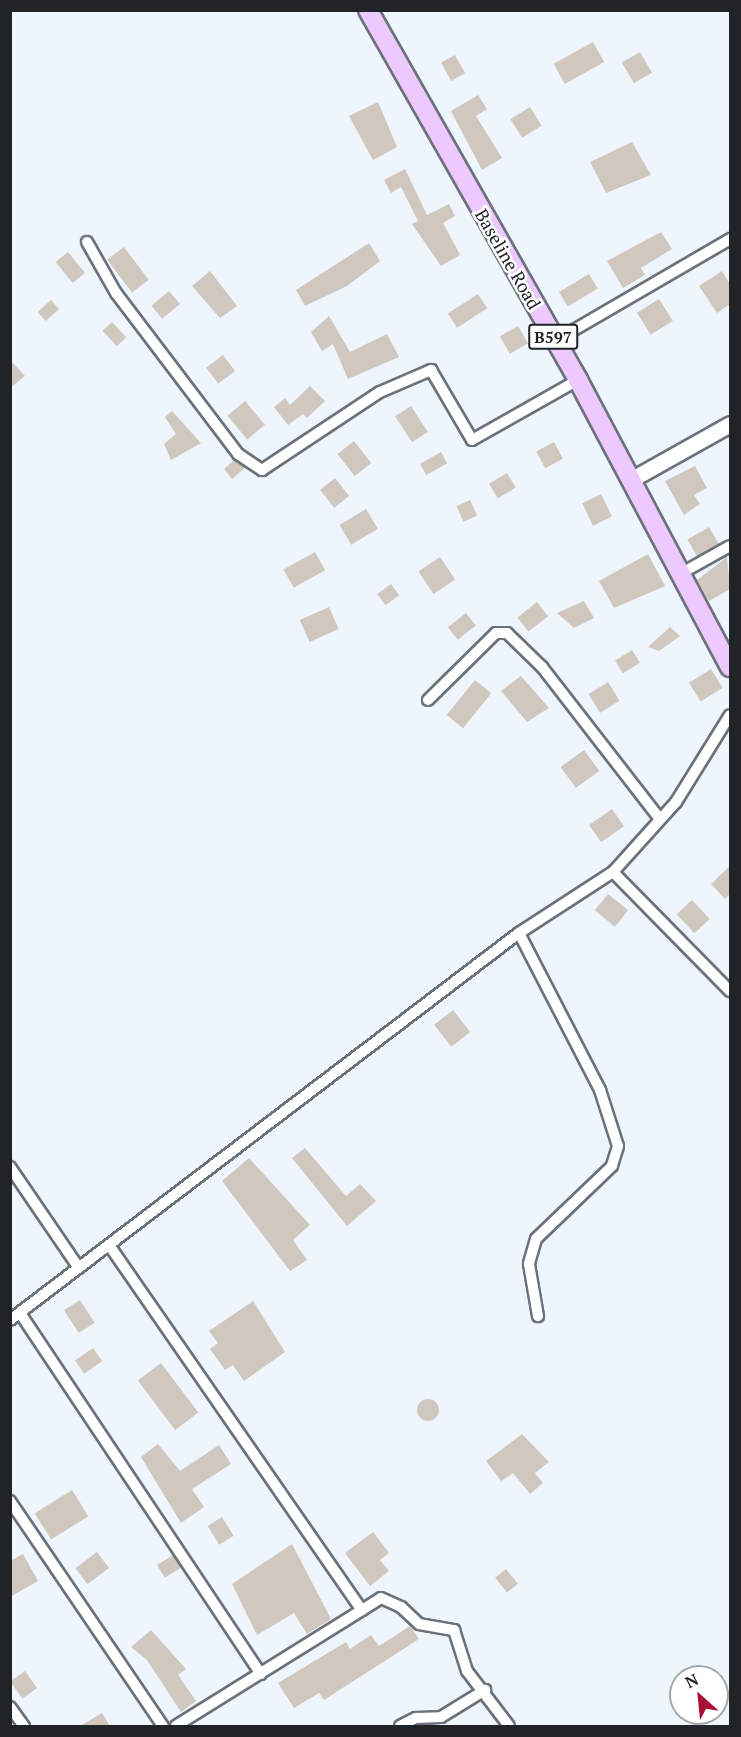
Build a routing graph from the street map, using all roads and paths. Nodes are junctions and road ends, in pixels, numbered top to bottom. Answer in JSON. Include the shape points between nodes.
{"nodes":[{"id":1,"x":368,"y":10,"type":"edge"},
{"id":2,"x":730,"y":238,"type":"edge"},
{"id":3,"x":87,"y":242,"type":"dead end"},
{"id":4,"x":555,"y":341,"type":"junction"},
{"id":5,"x":578,"y":380,"type":"junction"},
{"id":6,"x":730,"y":424,"type":"edge"},
{"id":7,"x":632,"y":479,"type":"junction"},
{"id":8,"x":730,"y":546,"type":"edge"},
{"id":9,"x":681,"y":574,"type":"junction"},
{"id":10,"x":730,"y":667,"type":"edge"},
{"id":11,"x":428,"y":700,"type":"dead end"},
{"id":12,"x":730,"y":715,"type":"edge"},
{"id":13,"x":660,"y":819,"type":"junction"},
{"id":14,"x":613,"y":872,"type":"junction"},
{"id":15,"x":519,"y":933,"type":"junction"},
{"id":16,"x":730,"y":991,"type":"edge"},
{"id":17,"x":10,"y":1167,"type":"edge"},
{"id":18,"x":109,"y":1245,"type":"junction"},
{"id":19,"x":79,"y":1268,"type":"junction"},
{"id":20,"x":20,"y":1313,"type":"junction"},
{"id":21,"x":538,"y":1316,"type":"dead end"},
{"id":22,"x":10,"y":1320,"type":"edge"},
{"id":23,"x":10,"y":1501,"type":"edge"},
{"id":24,"x":362,"y":1610,"type":"junction"},
{"id":25,"x":261,"y":1674,"type":"junction"},
{"id":26,"x":485,"y":1690,"type":"junction"},
{"id":27,"x":10,"y":1707,"type":"edge"},
{"id":28,"x":24,"y":1726,"type":"edge"},
{"id":29,"x":163,"y":1726,"type":"edge"},
{"id":30,"x":176,"y":1726,"type":"edge"},
{"id":31,"x":400,"y":1726,"type":"edge"},
{"id":32,"x":509,"y":1726,"type":"edge"}],
"edges":[{"from":1,"to":4,"type":"main road","name":"Baseline Road","number":"B597"},
{"from":2,"to":4,"type":"street"},
{"from":3,"to":5,"type":"street","via":[[116,293],[238,454],[261,470],[380,392],[431,370],[472,440]]},
{"from":4,"to":5,"type":"main road","name":"Baseline Road","number":"B597"},
{"from":5,"to":7,"type":"main road","name":"Baseline Road","number":"B597"},
{"from":6,"to":7,"type":"street"},
{"from":7,"to":9,"type":"main road","name":"Baseline Road","number":"B597"},
{"from":8,"to":9,"type":"street"},
{"from":9,"to":10,"type":"main road","name":"Baseline Road","number":"B597"},
{"from":11,"to":13,"type":"street","via":[[496,633],[507,633],[542,667]]},
{"from":12,"to":13,"type":"street"},
{"from":13,"to":14,"type":"street"},
{"from":14,"to":15,"type":"street"},
{"from":14,"to":16,"type":"street"},
{"from":15,"to":18,"type":"street"},
{"from":15,"to":21,"type":"street","via":[[600,1090],[618,1146],[612,1166],[536,1239],[529,1264]]},
{"from":17,"to":19,"type":"street"},
{"from":18,"to":19,"type":"street"},
{"from":18,"to":24,"type":"street"},
{"from":19,"to":20,"type":"street"},
{"from":20,"to":22,"type":"street"},
{"from":20,"to":25,"type":"street"},
{"from":23,"to":29,"type":"street"},
{"from":24,"to":25,"type":"street"},
{"from":24,"to":26,"type":"street","via":[[381,1598],[401,1607],[419,1624],[454,1630],[467,1671]]},
{"from":25,"to":30,"type":"street"},
{"from":26,"to":31,"type":"street","via":[[441,1717],[416,1718]]},
{"from":26,"to":32,"type":"street"},
{"from":27,"to":28,"type":"street"}]}
